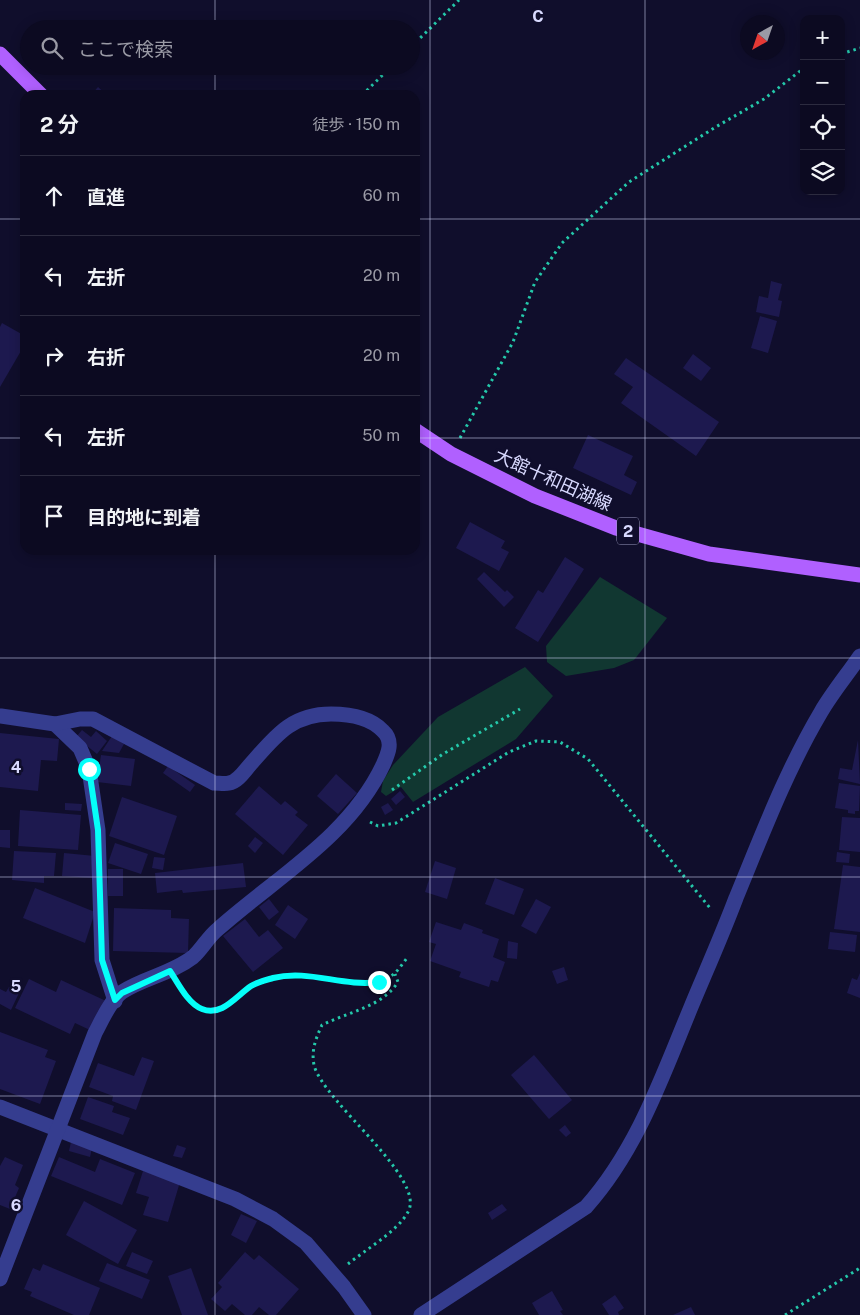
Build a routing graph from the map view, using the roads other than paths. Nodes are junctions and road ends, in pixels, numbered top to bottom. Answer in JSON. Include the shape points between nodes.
{"nodes":[{"id":1,"x":0,"y":54,"type":"edge"},
{"id":2,"x":20,"y":74,"type":"edge"},
{"id":3,"x":21,"y":75,"type":"edge"},
{"id":4,"x":36,"y":90,"type":"edge"},
{"id":5,"x":420,"y":433,"type":"edge"},
{"id":6,"x":860,"y":575,"type":"edge"},
{"id":7,"x":860,"y":656,"type":"edge"},
{"id":8,"x":1,"y":716,"type":"edge"},
{"id":9,"x":55,"y":724,"type":"junction"},
{"id":10,"x":115,"y":1000,"type":"junction"},
{"id":11,"x":0,"y":1107,"type":"edge"},
{"id":12,"x":57,"y":1129,"type":"junction"},
{"id":13,"x":0,"y":1279,"type":"edge"},
{"id":14,"x":364,"y":1315,"type":"edge"},
{"id":15,"x":421,"y":1315,"type":"edge"}],
"edges":[{"from":1,"to":2,"type":"main road"},
{"from":3,"to":4,"type":"main road"},
{"from":5,"to":6,"type":"main road","name":"大館十和田湖線","number":"2","via":[[451,454],[535,496],[616,528],[709,554]]},
{"from":7,"to":15,"type":"street","via":[[821,712],[762,832],[646,1116],[626,1155],[586,1207]]},
{"from":8,"to":9,"type":"street"},
{"from":9,"to":10,"type":"street","via":[[80,748],[89,769],[98,830],[102,960]]},
{"from":9,"to":10,"type":"street","via":[[80,718],[93,719],[214,783],[230,783],[282,730],[305,717],[356,716],[376,723],[387,735],[390,750],[375,782],[350,815],[313,852],[216,930],[194,956],[122,993]]},
{"from":10,"to":12,"type":"street","via":[[95,1033]]},
{"from":11,"to":12,"type":"street"},
{"from":12,"to":13,"type":"street"},
{"from":12,"to":14,"type":"street","via":[[235,1199],[273,1218],[306,1243]]}]}
